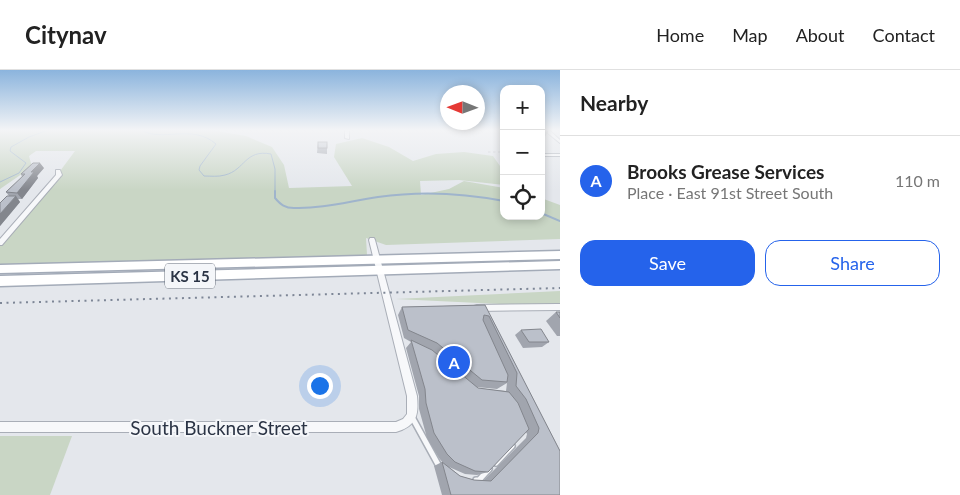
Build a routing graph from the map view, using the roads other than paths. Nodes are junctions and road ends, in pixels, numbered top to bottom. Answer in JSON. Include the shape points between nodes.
{"nodes":[{"id":1,"x":545,"y":155,"type":"edge"},
{"id":2,"x":560,"y":155,"type":"edge"},
{"id":3,"x":58,"y":171,"type":"dead end"},
{"id":4,"x":372,"y":240,"type":"dead end"},
{"id":5,"x":0,"y":243,"type":"edge"},
{"id":6,"x":560,"y":255,"type":"edge"},
{"id":7,"x":378,"y":266,"type":"junction"},
{"id":8,"x":560,"y":266,"type":"edge"},
{"id":9,"x":0,"y":269,"type":"edge"},
{"id":10,"x":0,"y":281,"type":"edge"},
{"id":11,"x":559,"y":307,"type":"edge"},
{"id":12,"x":465,"y":309,"type":"edge"},
{"id":13,"x":412,"y":417,"type":"junction"},
{"id":14,"x":0,"y":427,"type":"edge"},
{"id":15,"x":516,"y":442,"type":"edge"},
{"id":16,"x":444,"y":472,"type":"edge"},
{"id":17,"x":472,"y":480,"type":"edge"}],
"edges":[{"from":1,"to":2,"type":"street"},
{"from":3,"to":5,"type":"street","via":[[59,175]]},
{"from":4,"to":7,"type":"street"},
{"from":6,"to":7,"type":"main road","number":"KS 15"},
{"from":7,"to":8,"type":"main road","number":"KS 15"},
{"from":7,"to":9,"type":"main road","number":"KS 15"},
{"from":7,"to":10,"type":"main road","number":"KS 15"},
{"from":7,"to":13,"type":"street","via":[[385,299],[395,310],[412,396]]},
{"from":11,"to":12,"type":"street"},
{"from":13,"to":14,"type":"street","name":"South Buckner Street","via":[[396,427]]},
{"from":13,"to":16,"type":"lane"},
{"from":15,"to":17,"type":"lane","via":[[480,480]]}]}
